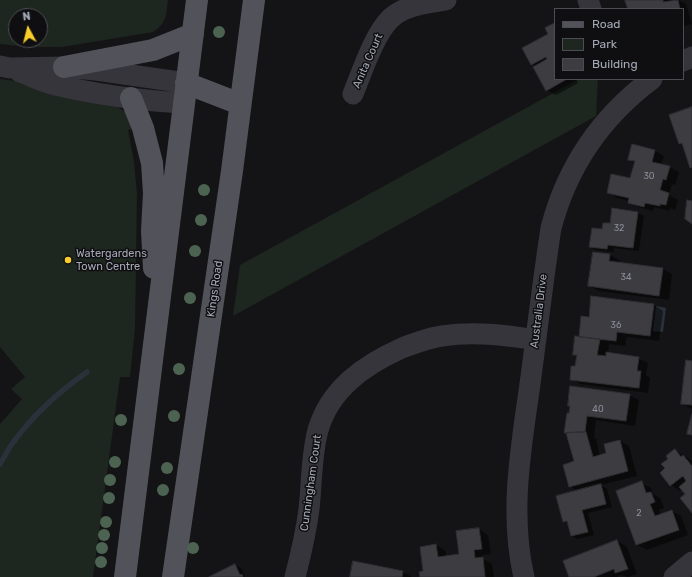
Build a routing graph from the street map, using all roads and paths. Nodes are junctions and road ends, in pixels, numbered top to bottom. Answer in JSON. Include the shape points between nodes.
{"nodes":[{"id":1,"x":197,"y":0,"type":"edge"},
{"id":2,"x":254,"y":0,"type":"edge"},
{"id":3,"x":446,"y":0,"type":"edge"},
{"id":4,"x":193,"y":34,"type":"junction"},
{"id":5,"x":5,"y":67,"type":"edge"},
{"id":6,"x":64,"y":67,"type":"junction"},
{"id":7,"x":645,"y":81,"type":"edge"},
{"id":8,"x":185,"y":93,"type":"junction"},
{"id":9,"x":353,"y":94,"type":"dead end"},
{"id":10,"x":131,"y":98,"type":"junction"},
{"id":11,"x":240,"y":104,"type":"junction"},
{"id":12,"x":157,"y":325,"type":"junction"},
{"id":13,"x":536,"y":340,"type":"junction"},
{"id":14,"x":692,"y":562,"type":"edge"},
{"id":15,"x":125,"y":577,"type":"edge"},
{"id":16,"x":174,"y":577,"type":"edge"},
{"id":17,"x":295,"y":577,"type":"edge"},
{"id":18,"x":524,"y":577,"type":"edge"},
{"id":19,"x":674,"y":577,"type":"edge"}],
"edges":[{"from":1,"to":4,"type":"main road"},
{"from":2,"to":11,"type":"main road","name":"Kings Road"},
{"from":3,"to":9,"type":"street","name":"Anita Court","via":[[422,4],[391,18],[381,31]]},
{"from":4,"to":6,"type":"main road","via":[[153,50]]},
{"from":4,"to":8,"type":"main road"},
{"from":5,"to":6,"type":"street"},
{"from":5,"to":10,"type":"street","via":[[51,84]]},
{"from":6,"to":8,"type":"street","via":[[96,70]]},
{"from":7,"to":13,"type":"street","name":"Australia Drive","via":[[593,136],[580,156],[556,207]]},
{"from":8,"to":10,"type":"street"},
{"from":8,"to":11,"type":"main road"},
{"from":8,"to":12,"type":"main road"},
{"from":10,"to":12,"type":"main road","via":[[144,128],[152,163],[152,231]]},
{"from":11,"to":16,"type":"main road","name":"Kings Road"},
{"from":12,"to":15,"type":"main road"},
{"from":13,"to":17,"type":"street","name":"Cunningham Court","via":[[484,333],[427,339],[391,353],[346,383],[332,400],[318,430],[306,526]]},
{"from":13,"to":18,"type":"street","name":"Australia Drive","via":[[516,498],[518,543]]},
{"from":14,"to":19,"type":"street"}]}
